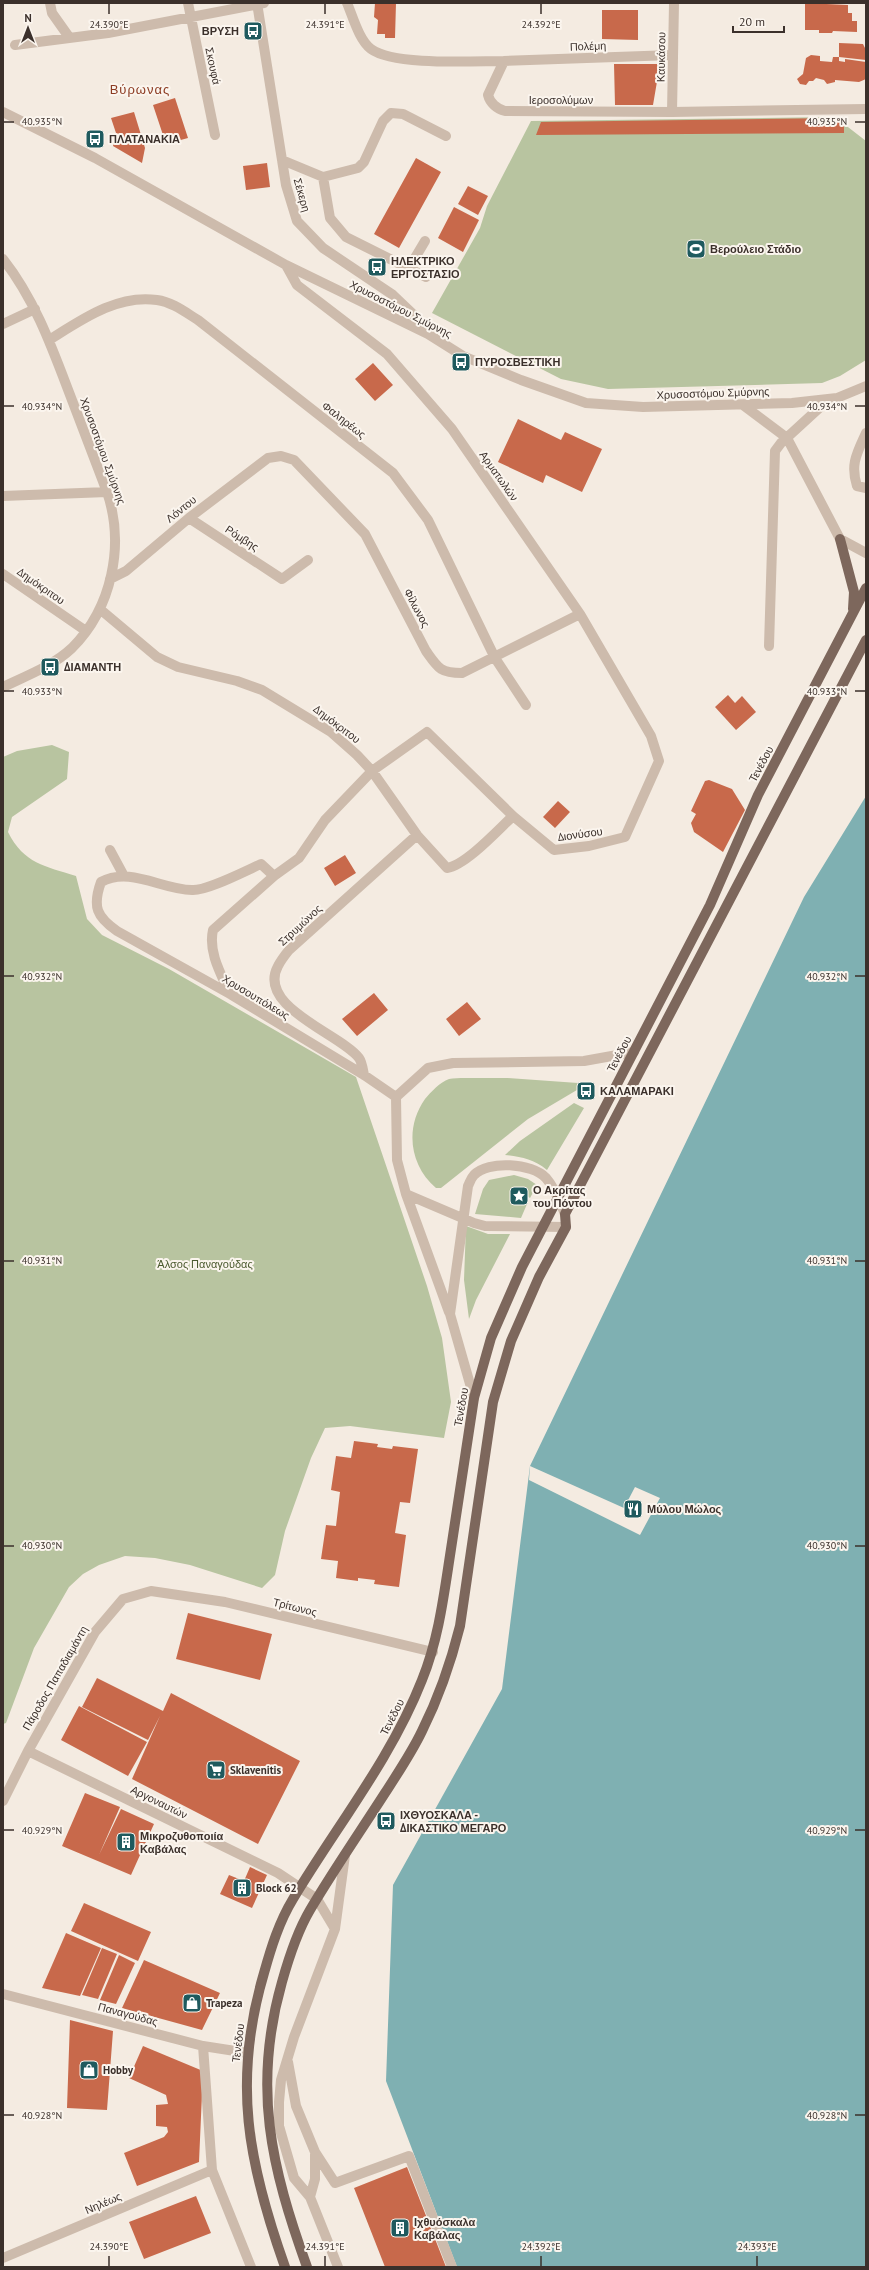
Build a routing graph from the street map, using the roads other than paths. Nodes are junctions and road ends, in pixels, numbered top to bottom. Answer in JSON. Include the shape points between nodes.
{"nodes":[{"id":1,"x":50,"y":3,"type":"edge"},
{"id":2,"x":188,"y":3,"type":"edge"},
{"id":3,"x":259,"y":3,"type":"edge"},
{"id":4,"x":347,"y":3,"type":"edge"},
{"id":5,"x":674,"y":3,"type":"edge"},
{"id":6,"x":190,"y":16,"type":"junction"},
{"id":7,"x":69,"y":37,"type":"junction"},
{"id":8,"x":15,"y":45,"type":"dead end"},
{"id":9,"x":673,"y":55,"type":"junction"},
{"id":10,"x":504,"y":61,"type":"junction"},
{"id":11,"x":866,"y":109,"type":"edge"},
{"id":12,"x":3,"y":112,"type":"edge"},
{"id":13,"x":672,"y":112,"type":"junction"},
{"id":14,"x":215,"y":135,"type":"dead end"},
{"id":15,"x":446,"y":136,"type":"dead end"},
{"id":16,"x":282,"y":160,"type":"junction"},
{"id":17,"x":323,"y":177,"type":"junction"},
{"id":18,"x":425,"y":241,"type":"dead end"},
{"id":19,"x":3,"y":259,"type":"edge"},
{"id":20,"x":286,"y":265,"type":"junction"},
{"id":21,"x":408,"y":268,"type":"junction"},
{"id":22,"x":426,"y":277,"type":"dead end"},
{"id":23,"x":35,"y":309,"type":"junction"},
{"id":24,"x":3,"y":324,"type":"edge"},
{"id":25,"x":428,"y":334,"type":"junction"},
{"id":26,"x":49,"y":340,"type":"junction"},
{"id":27,"x":866,"y":386,"type":"edge"},
{"id":28,"x":829,"y":399,"type":"junction"},
{"id":29,"x":743,"y":405,"type":"junction"},
{"id":30,"x":866,"y":433,"type":"edge"},
{"id":31,"x":787,"y":438,"type":"junction"},
{"id":32,"x":268,"y":458,"type":"joint"},
{"id":33,"x":866,"y":488,"type":"edge"},
{"id":34,"x":107,"y":492,"type":"junction"},
{"id":35,"x":3,"y":496,"type":"edge"},
{"id":36,"x":189,"y":518,"type":"junction"},
{"id":37,"x":840,"y":539,"type":"junction"},
{"id":38,"x":866,"y":553,"type":"edge"},
{"id":39,"x":308,"y":560,"type":"dead end"},
{"id":40,"x":3,"y":574,"type":"edge"},
{"id":41,"x":110,"y":579,"type":"junction"},
{"id":42,"x":866,"y":588,"type":"edge"},
{"id":43,"x":100,"y":610,"type":"junction"},
{"id":44,"x":580,"y":614,"type":"junction"},
{"id":45,"x":853,"y":614,"type":"junction"},
{"id":46,"x":86,"y":631,"type":"junction"},
{"id":47,"x":866,"y":640,"type":"edge"},
{"id":48,"x":769,"y":646,"type":"dead end"},
{"id":49,"x":495,"y":658,"type":"junction"},
{"id":50,"x":3,"y":687,"type":"edge"},
{"id":51,"x":526,"y":705,"type":"dead end"},
{"id":52,"x":651,"y":736,"type":"joint"},
{"id":53,"x":372,"y":771,"type":"junction"},
{"id":54,"x":513,"y":816,"type":"junction"},
{"id":55,"x":417,"y":835,"type":"junction"},
{"id":56,"x":110,"y":850,"type":"dead end"},
{"id":57,"x":124,"y":876,"type":"junction"},
{"id":58,"x":274,"y":876,"type":"junction"},
{"id":59,"x":230,"y":994,"type":"junction"},
{"id":60,"x":634,"y":1052,"type":"junction"},
{"id":61,"x":364,"y":1076,"type":"junction"},
{"id":62,"x":396,"y":1097,"type":"junction"},
{"id":63,"x":406,"y":1194,"type":"junction"},
{"id":64,"x":558,"y":1196,"type":"junction"},
{"id":65,"x":565,"y":1214,"type":"junction"},
{"id":66,"x":463,"y":1218,"type":"junction"},
{"id":67,"x":543,"y":1226,"type":"junction"},
{"id":68,"x":566,"y":1227,"type":"junction"},
{"id":69,"x":450,"y":1314,"type":"junction"},
{"id":70,"x":474,"y":1398,"type":"junction"},
{"id":71,"x":151,"y":1591,"type":"joint"},
{"id":72,"x":433,"y":1652,"type":"junction"},
{"id":73,"x":28,"y":1751,"type":"junction"},
{"id":74,"x":3,"y":1801,"type":"edge"},
{"id":75,"x":345,"y":1855,"type":"junction"},
{"id":76,"x":300,"y":1887,"type":"junction"},
{"id":77,"x":317,"y":1899,"type":"junction"},
{"id":78,"x":335,"y":1929,"type":"junction"},
{"id":79,"x":3,"y":1994,"type":"edge"},
{"id":80,"x":203,"y":2046,"type":"junction"},
{"id":81,"x":248,"y":2053,"type":"junction"},
{"id":82,"x":288,"y":2060,"type":"junction"},
{"id":83,"x":315,"y":2152,"type":"junction"},
{"id":84,"x":212,"y":2170,"type":"junction"},
{"id":85,"x":310,"y":2197,"type":"junction"},
{"id":86,"x":3,"y":2258,"type":"edge"},
{"id":87,"x":251,"y":2267,"type":"edge"},
{"id":88,"x":285,"y":2267,"type":"edge"},
{"id":89,"x":306,"y":2267,"type":"edge"},
{"id":90,"x":338,"y":2267,"type":"edge"},
{"id":91,"x":452,"y":2267,"type":"edge"}],
"edges":[{"from":1,"to":7,"type":"street","via":[[52,13]]},
{"from":2,"to":6,"type":"street","name":"Σκουφά"},
{"from":3,"to":6,"type":"street"},
{"from":3,"to":16,"type":"street","name":"Σέκερη"},
{"from":4,"to":10,"type":"street","via":[[365,42],[382,54],[403,59]]},
{"from":5,"to":9,"type":"street","name":"Καυκάσου"},
{"from":6,"to":7,"type":"street","via":[[108,33]]},
{"from":6,"to":14,"type":"street","name":"Σκουφά"},
{"from":7,"to":8,"type":"street"},
{"from":9,"to":10,"type":"street","name":"Πολέμη"},
{"from":9,"to":13,"type":"street","name":"Καυκάσου"},
{"from":10,"to":13,"type":"street","name":"Ιεροσολύμων","via":[[488,95],[499,110]]},
{"from":11,"to":13,"type":"street","name":"Ιεροσολύμων"},
{"from":12,"to":20,"type":"street","name":"Χρυσοστόμου Σμύρνης","via":[[88,154]]},
{"from":15,"to":17,"type":"street","via":[[403,114],[392,113],[383,121],[364,162],[358,168]]},
{"from":16,"to":17,"type":"street"},
{"from":16,"to":25,"type":"street","name":"Σέκερη","via":[[292,209],[304,230],[323,248],[393,295],[413,314]]},
{"from":17,"to":21,"type":"street","via":[[330,218],[337,228],[346,237]]},
{"from":18,"to":21,"type":"street"},
{"from":19,"to":23,"type":"street","name":"Χρυσοστόμου Σμύρνης"},
{"from":20,"to":25,"type":"street","name":"Χρυσοστόμου Σμύρνης"},
{"from":20,"to":44,"type":"street","name":"Αρματωλών","via":[[297,285],[387,354],[436,409]]},
{"from":21,"to":22,"type":"street"},
{"from":23,"to":24,"type":"street"},
{"from":23,"to":26,"type":"street","name":"Χρυσοστόμου Σμύρνης"},
{"from":25,"to":29,"type":"street","name":"Χρυσοστόμου Σμύρνης","via":[[463,356],[586,403],[643,407]]},
{"from":26,"to":34,"type":"street","name":"Χρυσοστόμου Σμύρνης"},
{"from":26,"to":49,"type":"street","name":"Φαληρέως","via":[[98,310],[130,300],[157,300],[178,308],[198,320],[393,473],[428,520]]},
{"from":27,"to":28,"type":"street","name":"Χρυσοστόμου Σμύρνης","via":[[848,395]]},
{"from":28,"to":29,"type":"street","name":"Χρυσοστόμου Σμύρνης"},
{"from":28,"to":31,"type":"street"},
{"from":29,"to":31,"type":"street"},
{"from":30,"to":33,"type":"street","via":[[854,460],[853,474],[857,486]]},
{"from":31,"to":37,"type":"street"},
{"from":31,"to":48,"type":"street","via":[[776,452]]},
{"from":32,"to":36,"type":"street","name":"Λόντου"},
{"from":32,"to":49,"type":"street","name":"Φίλωνος","via":[[281,456],[294,460],[365,534],[426,651],[437,667],[446,673],[462,673]]},
{"from":34,"to":35,"type":"street"},
{"from":34,"to":41,"type":"street","name":"Χρυσοστόμου Σμύρνης","via":[[115,526]]},
{"from":36,"to":39,"type":"street","name":"Ρόμβης","via":[[282,578]]},
{"from":36,"to":41,"type":"street","name":"Λόντου","via":[[126,571]]},
{"from":37,"to":38,"type":"street"},
{"from":37,"to":45,"type":"main road","via":[[854,592]]},
{"from":40,"to":46,"type":"street","name":"Δημόκριτου"},
{"from":41,"to":43,"type":"street","name":"Χρυσοστόμου Σμύρνης"},
{"from":42,"to":45,"type":"main road","name":"Τενέδου"},
{"from":43,"to":46,"type":"street","name":"Χρυσοστόμου Σμύρνης"},
{"from":43,"to":53,"type":"street","name":"Δημόκριτου","via":[[157,656],[178,667],[237,681],[262,690],[300,712],[331,732]]},
{"from":44,"to":49,"type":"street","name":"Φίλωνος"},
{"from":44,"to":52,"type":"street","name":"Αρματωλών"},
{"from":45,"to":60,"type":"main road","name":"Τενέδου","via":[[758,795],[710,905]]},
{"from":46,"to":50,"type":"street","name":"Χρυσοστόμου Σμύρνης","via":[[55,661]]},
{"from":47,"to":65,"type":"main road"},
{"from":49,"to":51,"type":"street","name":"Φαληρέως"},
{"from":52,"to":54,"type":"street","name":"Διονύσου","via":[[659,761],[625,836],[589,846],[554,850]]},
{"from":53,"to":54,"type":"street","name":"Διονύσου","via":[[427,732]]},
{"from":53,"to":55,"type":"street","name":"Δημόκριτου"},
{"from":53,"to":58,"type":"street","via":[[325,820],[299,858]]},
{"from":54,"to":55,"type":"street","name":"Δημόκριτου","via":[[454,867],[447,868],[440,862]]},
{"from":55,"to":61,"type":"street","name":"Στρυμώνος","via":[[289,950],[277,967],[275,982],[290,1009],[350,1049],[360,1059]]},
{"from":56,"to":57,"type":"street"},
{"from":57,"to":58,"type":"street","name":"Χρυσουπόλεως","via":[[194,891],[261,864]]},
{"from":57,"to":59,"type":"street","name":"Χρυσουπόλεως","via":[[100,882],[97,909],[104,921],[152,952]]},
{"from":58,"to":59,"type":"street","via":[[213,930],[210,942]]},
{"from":59,"to":61,"type":"street","name":"Χρυσουπόλεως"},
{"from":60,"to":62,"type":"street","via":[[584,1061],[453,1063],[428,1068]]},
{"from":60,"to":64,"type":"main road","name":"Τενέδου"},
{"from":61,"to":62,"type":"street","name":"Χρυσουπόλεως"},
{"from":62,"to":63,"type":"street","via":[[397,1160]]},
{"from":63,"to":66,"type":"street"},
{"from":63,"to":69,"type":"street"},
{"from":64,"to":65,"type":"street"},
{"from":64,"to":66,"type":"street","via":[[546,1178],[537,1172],[512,1166],[485,1168],[474,1175],[468,1186]]},
{"from":64,"to":67,"type":"main road","name":"Τενέδου"},
{"from":65,"to":68,"type":"main road"},
{"from":66,"to":67,"type":"street","via":[[485,1226]]},
{"from":66,"to":69,"type":"street"},
{"from":67,"to":68,"type":"street"},
{"from":67,"to":70,"type":"main road","name":"Τενέδου","via":[[500,1316],[482,1364]]},
{"from":68,"to":75,"type":"main road","via":[[521,1316],[500,1375],[493,1402],[460,1626],[452,1659],[418,1738]]},
{"from":69,"to":70,"type":"street"},
{"from":70,"to":72,"type":"main road","name":"Τενέδου","via":[[440,1622]]},
{"from":71,"to":72,"type":"street","name":"Τρίτωνος","via":[[225,1602]]},
{"from":71,"to":73,"type":"street","name":"Πάροδος Παπαδιαμάντη","via":[[123,1599],[95,1632]]},
{"from":72,"to":76,"type":"main road","name":"Τενέδου","via":[[405,1721]]},
{"from":73,"to":74,"type":"street","name":"Πάροδος Παπαδιαμάντη"},
{"from":73,"to":76,"type":"street","name":"Αργοναυτών","via":[[278,1873]]},
{"from":75,"to":77,"type":"main road"},
{"from":75,"to":78,"type":"street"},
{"from":76,"to":77,"type":"street","name":"Αργοναυτών"},
{"from":76,"to":81,"type":"main road","name":"Τενέδου","via":[[278,1930],[268,1958],[258,1992]]},
{"from":77,"to":78,"type":"street"},
{"from":77,"to":89,"type":"main road","via":[[294,1944],[278,1996],[269,2046],[266,2083],[273,2156],[288,2216]]},
{"from":78,"to":82,"type":"street","via":[[294,2037]]},
{"from":79,"to":80,"type":"street","name":"Παναγούδας"},
{"from":80,"to":81,"type":"street","name":"Παναγούδας"},
{"from":80,"to":84,"type":"street"},
{"from":81,"to":88,"type":"main road","name":"Τενέδου","via":[[246,2084],[249,2136],[268,2219]]},
{"from":82,"to":83,"type":"street","via":[[296,2106]]},
{"from":82,"to":85,"type":"street","via":[[281,2080],[279,2126],[294,2178]]},
{"from":83,"to":85,"type":"street","via":[[315,2179]]},
{"from":83,"to":91,"type":"street","via":[[335,2183],[409,2156]]},
{"from":84,"to":86,"type":"street","name":"Νηλέως"},
{"from":84,"to":87,"type":"street"},
{"from":85,"to":90,"type":"street"}]}
